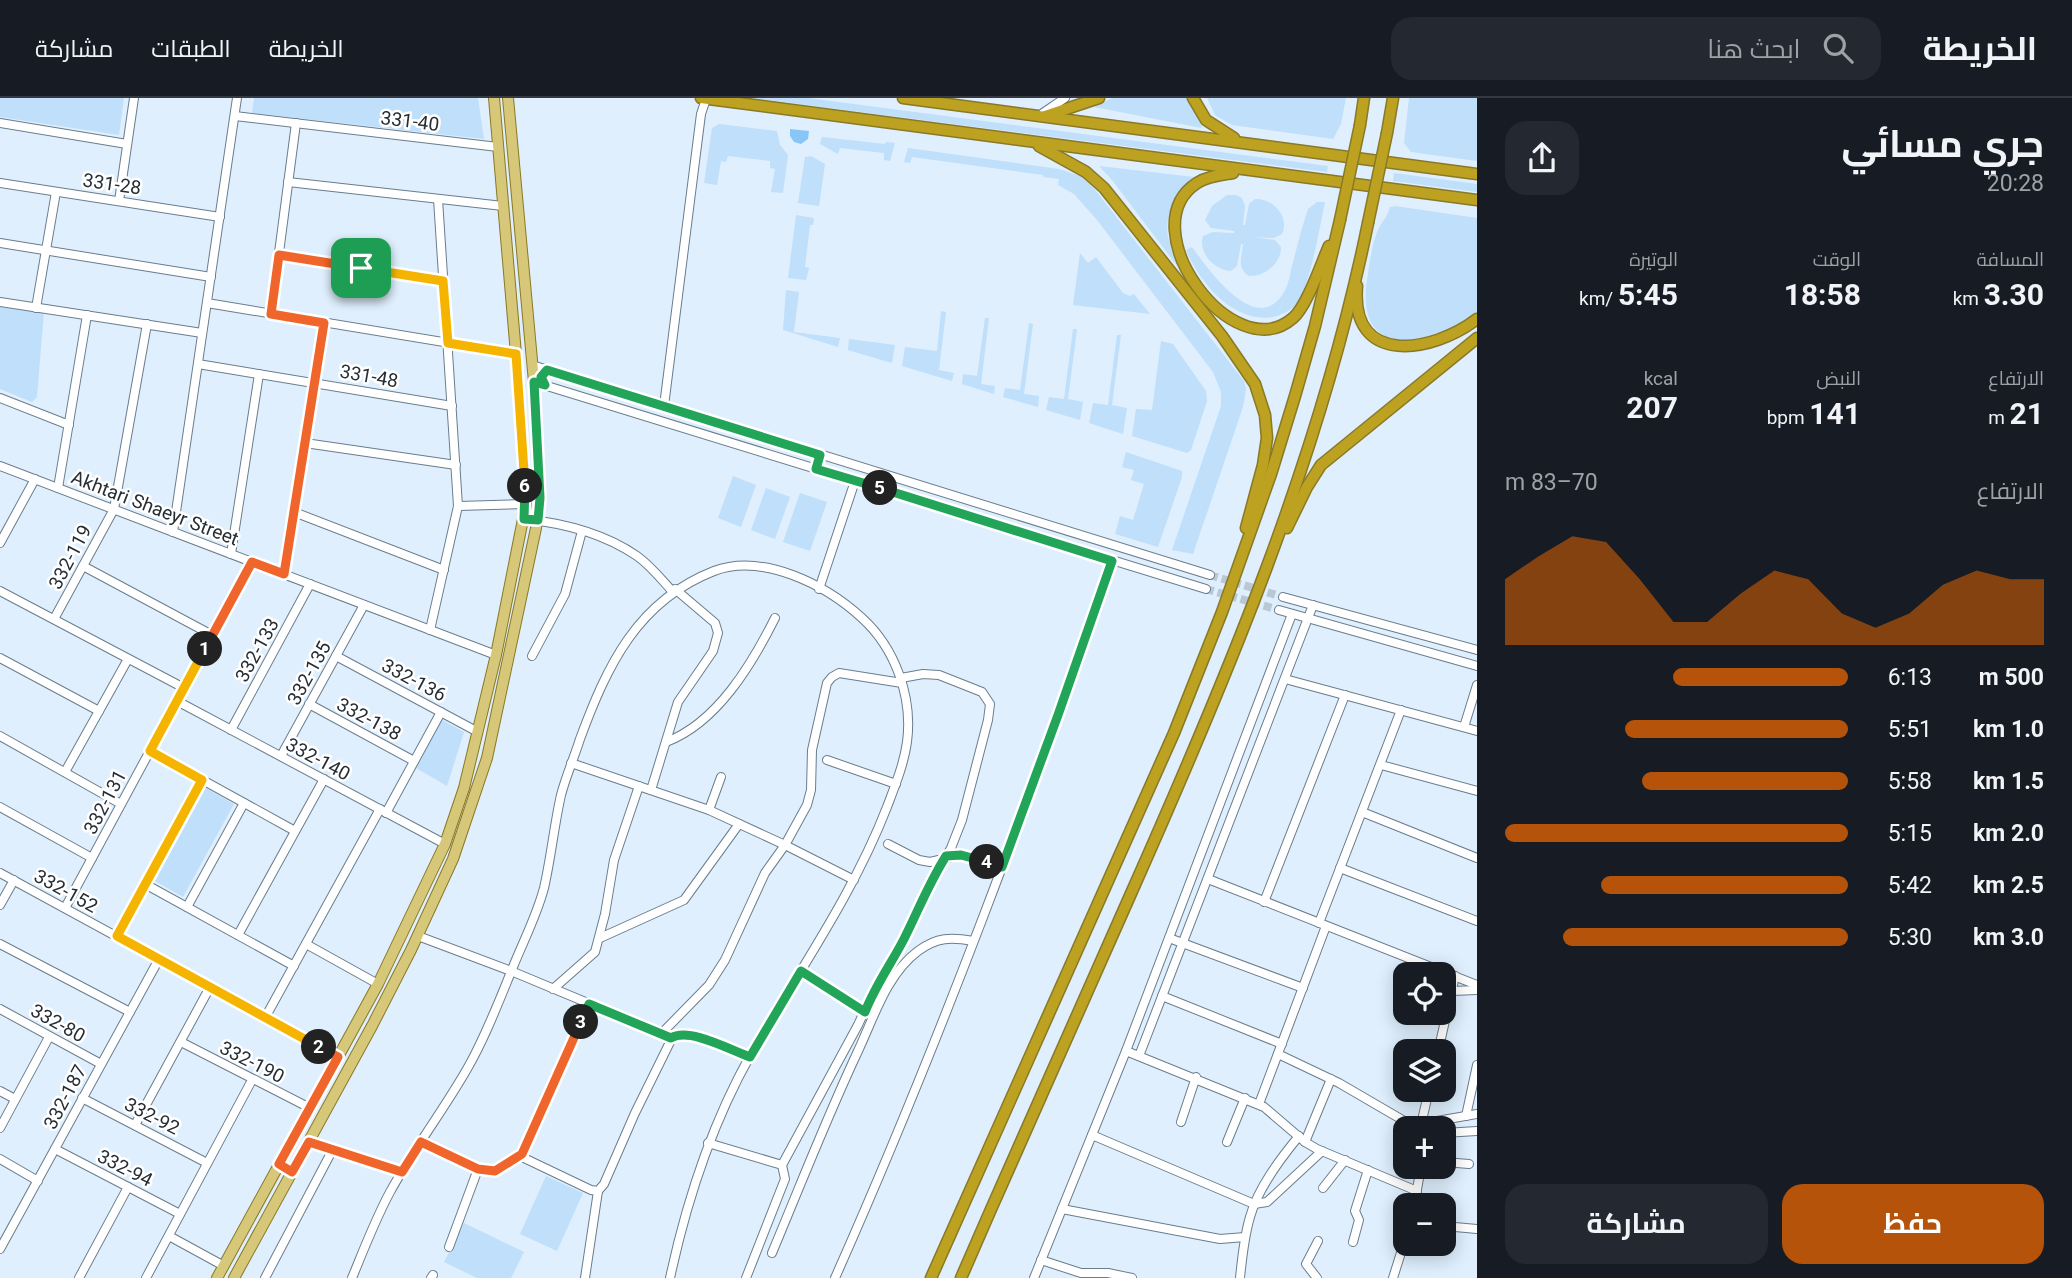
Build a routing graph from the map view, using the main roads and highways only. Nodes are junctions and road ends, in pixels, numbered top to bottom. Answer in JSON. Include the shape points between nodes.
{"nodes":[{"id":1,"x":494,"y":98,"type":"edge"},
{"id":2,"x":508,"y":98,"type":"edge"},
{"id":3,"x":704,"y":98,"type":"edge"},
{"id":4,"x":903,"y":98,"type":"edge"},
{"id":5,"x":1099,"y":98,"type":"edge"},
{"id":6,"x":1193,"y":98,"type":"edge"},
{"id":7,"x":1363,"y":98,"type":"edge"},
{"id":8,"x":1393,"y":98,"type":"edge"},
{"id":9,"x":947,"y":101,"type":"edge"},
{"id":10,"x":1039,"y":117,"type":"junction"},
{"id":11,"x":511,"y":130,"type":"junction"},
{"id":12,"x":497,"y":131,"type":"junction"},
{"id":13,"x":1027,"y":141,"type":"junction"},
{"id":14,"x":1240,"y":141,"type":"junction"},
{"id":15,"x":1247,"y":171,"type":"junction"},
{"id":16,"x":1476,"y":173,"type":"edge"},
{"id":17,"x":1458,"y":197,"type":"junction"},
{"id":18,"x":1477,"y":200,"type":"edge"},
{"id":19,"x":1477,"y":207,"type":"edge"},
{"id":20,"x":1340,"y":223,"type":"junction"},
{"id":21,"x":1365,"y":235,"type":"junction"},
{"id":22,"x":1477,"y":319,"type":"edge"},
{"id":23,"x":1477,"y":338,"type":"edge"},
{"id":24,"x":1268,"y":565,"type":"junction"},
{"id":25,"x":1239,"y":566,"type":"junction"},
{"id":26,"x":279,"y":1164,"type":"junction"},
{"id":27,"x":292,"y":1172,"type":"junction"},
{"id":28,"x":217,"y":1278,"type":"edge"},
{"id":29,"x":234,"y":1278,"type":"edge"},
{"id":30,"x":931,"y":1278,"type":"edge"},
{"id":31,"x":961,"y":1278,"type":"edge"}],
"edges":[{"from":1,"to":12,"type":"main road"},
{"from":2,"to":11,"type":"main road"},
{"from":3,"to":13,"type":"highway"},
{"from":4,"to":9,"type":"highway"},
{"from":5,"to":10,"type":"highway"},
{"from":6,"to":14,"type":"highway","via":[[1206,120]]},
{"from":7,"to":20,"type":"highway","bridge":true},
{"from":8,"to":21,"type":"highway","bridge":true},
{"from":9,"to":10,"type":"highway"},
{"from":10,"to":14,"type":"highway"},
{"from":11,"to":12,"type":"main road"},
{"from":11,"to":27,"type":"main road","via":[[540,498],[496,720],[453,859],[418,936]]},
{"from":12,"to":26,"type":"main road","via":[[526,504],[496,655],[464,789],[445,844],[378,985]]},
{"from":13,"to":15,"type":"highway"},
{"from":13,"to":25,"type":"highway","via":[[1076,165],[1104,188],[1255,384],[1265,415],[1266,448]]},
{"from":14,"to":16,"type":"highway"},
{"from":15,"to":17,"type":"highway"},
{"from":15,"to":20,"type":"highway","via":[[1198,183],[1181,201],[1174,224],[1181,256],[1196,284],[1233,321],[1266,328],[1293,318]]},
{"from":17,"to":18,"type":"highway"},
{"from":17,"to":19,"type":"highway"},
{"from":20,"to":25,"type":"highway","via":[[1298,384]]},
{"from":21,"to":22,"type":"highway","via":[[1357,302],[1363,324],[1374,336],[1396,347],[1415,346],[1448,337]]},
{"from":21,"to":24,"type":"highway","via":[[1322,399]]},
{"from":23,"to":24,"type":"highway","via":[[1321,465]]},
{"from":24,"to":31,"type":"highway","via":[[1209,717]]},
{"from":25,"to":30,"type":"highway","via":[[1174,733]]},
{"from":26,"to":27,"type":"main road"},
{"from":26,"to":28,"type":"main road"},
{"from":27,"to":29,"type":"main road"}]}
